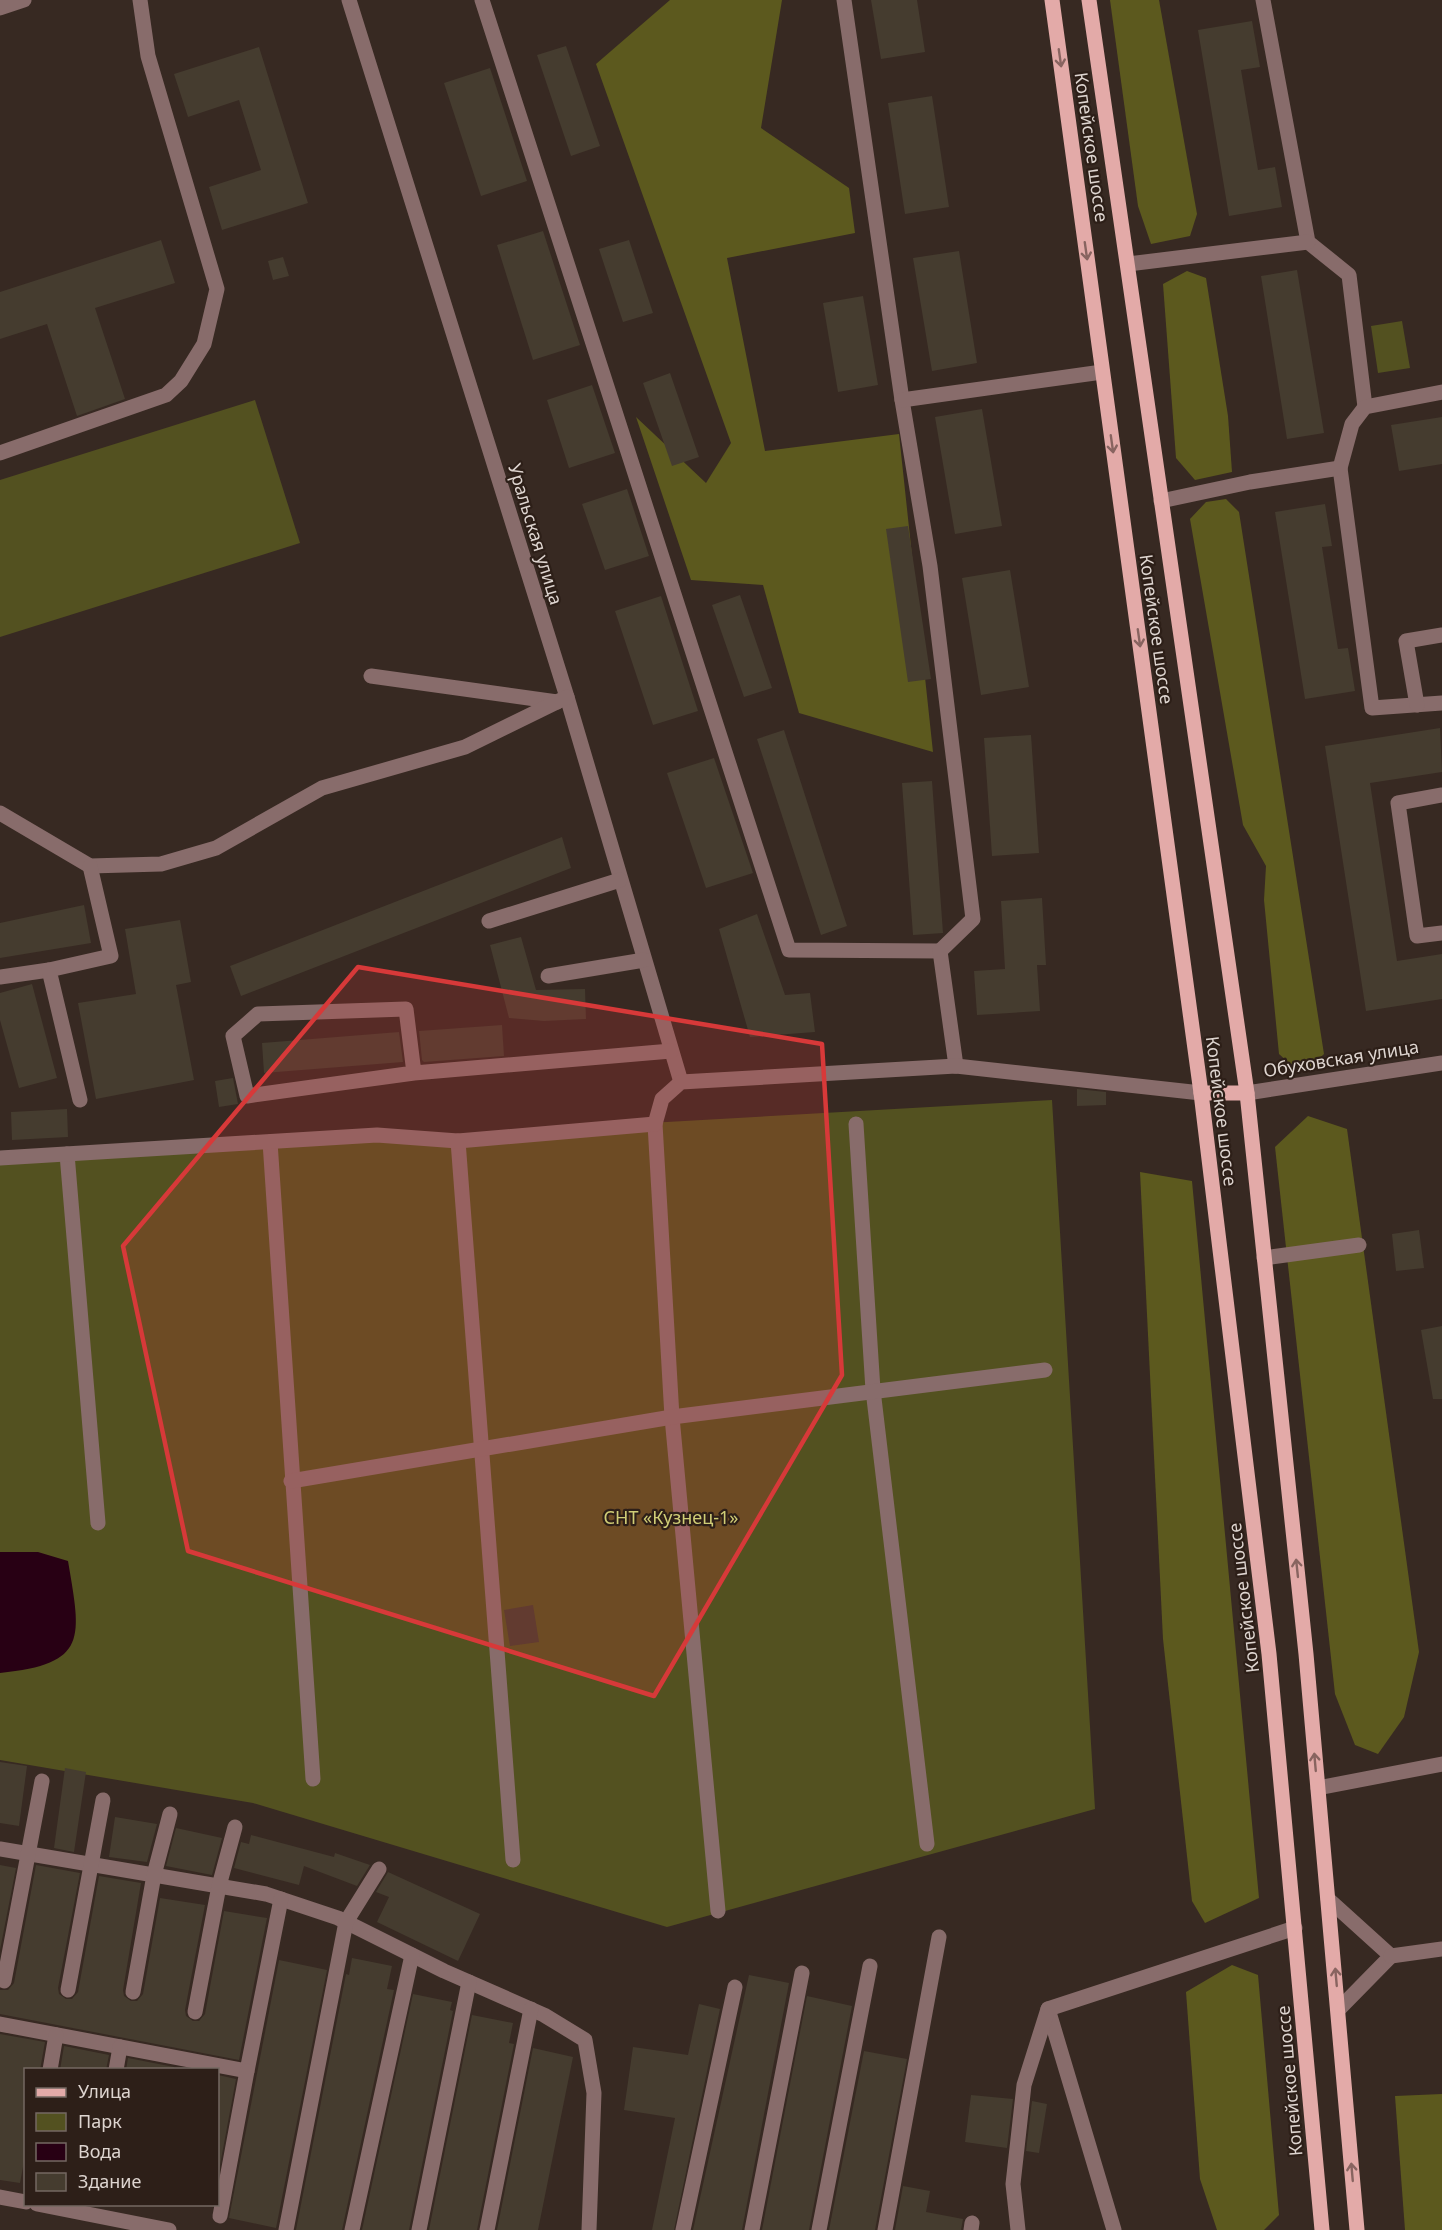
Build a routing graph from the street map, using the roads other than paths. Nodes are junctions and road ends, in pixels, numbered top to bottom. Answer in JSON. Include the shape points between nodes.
{"nodes":[{"id":1,"x":24,"y":0,"type":"edge"},
{"id":2,"x":140,"y":0,"type":"edge"},
{"id":3,"x":349,"y":0,"type":"edge"},
{"id":4,"x":482,"y":0,"type":"edge"},
{"id":5,"x":844,"y":0,"type":"edge"},
{"id":6,"x":1052,"y":0,"type":"edge"},
{"id":7,"x":1089,"y":0,"type":"edge"},
{"id":8,"x":1263,"y":0,"type":"edge"},
{"id":9,"x":0,"y":8,"type":"edge"},
{"id":10,"x":1308,"y":242,"type":"junction"},
{"id":11,"x":1128,"y":264,"type":"junction"},
{"id":12,"x":1102,"y":372,"type":"junction"},
{"id":13,"x":1442,"y":392,"type":"edge"},
{"id":14,"x":902,"y":400,"type":"junction"},
{"id":15,"x":1365,"y":407,"type":"junction"},
{"id":16,"x":0,"y":453,"type":"edge"},
{"id":17,"x":1340,"y":468,"type":"junction"},
{"id":18,"x":1161,"y":501,"type":"junction"},
{"id":19,"x":1442,"y":634,"type":"edge"},
{"id":20,"x":371,"y":676,"type":"dead end"},
{"id":21,"x":562,"y":700,"type":"junction"},
{"id":22,"x":1442,"y":704,"type":"edge"},
{"id":23,"x":1417,"y":705,"type":"junction"},
{"id":24,"x":1442,"y":795,"type":"edge"},
{"id":25,"x":0,"y":813,"type":"edge"},
{"id":26,"x":90,"y":866,"type":"junction"},
{"id":27,"x":620,"y":880,"type":"junction"},
{"id":28,"x":489,"y":921,"type":"dead end"},
{"id":29,"x":1442,"y":933,"type":"edge"},
{"id":30,"x":940,"y":951,"type":"junction"},
{"id":31,"x":644,"y":960,"type":"junction"},
{"id":32,"x":49,"y":970,"type":"junction"},
{"id":33,"x":548,"y":976,"type":"dead end"},
{"id":34,"x":0,"y":977,"type":"edge"},
{"id":35,"x":671,"y":1051,"type":"junction"},
{"id":36,"x":1442,"y":1063,"type":"edge"},
{"id":37,"x":956,"y":1066,"type":"junction"},
{"id":38,"x":414,"y":1073,"type":"junction"},
{"id":39,"x":681,"y":1082,"type":"junction"},
{"id":40,"x":1201,"y":1093,"type":"junction"},
{"id":41,"x":1247,"y":1093,"type":"junction"},
{"id":42,"x":80,"y":1100,"type":"dead end"},
{"id":43,"x":655,"y":1124,"type":"junction"},
{"id":44,"x":856,"y":1124,"type":"dead end"},
{"id":45,"x":458,"y":1141,"type":"junction"},
{"id":46,"x":270,"y":1142,"type":"junction"},
{"id":47,"x":67,"y":1154,"type":"junction"},
{"id":48,"x":0,"y":1158,"type":"edge"},
{"id":49,"x":1359,"y":1245,"type":"dead end"},
{"id":50,"x":1264,"y":1258,"type":"junction"},
{"id":51,"x":1045,"y":1370,"type":"dead end"},
{"id":52,"x":873,"y":1390,"type":"junction"},
{"id":53,"x":672,"y":1417,"type":"junction"},
{"id":54,"x":481,"y":1451,"type":"junction"},
{"id":55,"x":291,"y":1481,"type":"junction"},
{"id":56,"x":98,"y":1523,"type":"dead end"},
{"id":57,"x":1442,"y":1764,"type":"edge"},
{"id":58,"x":313,"y":1779,"type":"dead end"},
{"id":59,"x":42,"y":1781,"type":"dead end"},
{"id":60,"x":1318,"y":1788,"type":"junction"},
{"id":61,"x":103,"y":1800,"type":"dead end"},
{"id":62,"x":170,"y":1814,"type":"dead end"},
{"id":63,"x":235,"y":1827,"type":"dead end"},
{"id":64,"x":927,"y":1844,"type":"dead end"},
{"id":65,"x":0,"y":1849,"type":"edge"},
{"id":66,"x":27,"y":1853,"type":"junction"},
{"id":67,"x":513,"y":1860,"type":"dead end"},
{"id":68,"x":91,"y":1864,"type":"junction"},
{"id":69,"x":379,"y":1869,"type":"dead end"},
{"id":70,"x":154,"y":1875,"type":"junction"},
{"id":71,"x":219,"y":1886,"type":"junction"},
{"id":72,"x":281,"y":1899,"type":"junction"},
{"id":73,"x":1328,"y":1899,"type":"junction"},
{"id":74,"x":718,"y":1911,"type":"dead end"},
{"id":75,"x":346,"y":1922,"type":"junction"},
{"id":76,"x":1294,"y":1928,"type":"junction"},
{"id":77,"x":939,"y":1937,"type":"dead end"},
{"id":78,"x":1442,"y":1949,"type":"edge"},
{"id":79,"x":412,"y":1955,"type":"junction"},
{"id":80,"x":1391,"y":1956,"type":"junction"},
{"id":81,"x":870,"y":1966,"type":"dead end"},
{"id":82,"x":802,"y":1973,"type":"dead end"},
{"id":83,"x":4,"y":1981,"type":"dead end"},
{"id":84,"x":469,"y":1982,"type":"junction"},
{"id":85,"x":735,"y":1987,"type":"dead end"},
{"id":86,"x":68,"y":1990,"type":"dead end"},
{"id":87,"x":133,"y":1992,"type":"dead end"},
{"id":88,"x":531,"y":2009,"type":"junction"},
{"id":89,"x":1048,"y":2009,"type":"junction"},
{"id":90,"x":1339,"y":2010,"type":"junction"},
{"id":91,"x":195,"y":2012,"type":"dead end"},
{"id":92,"x":0,"y":2024,"type":"edge"},
{"id":93,"x":56,"y":2035,"type":"junction"},
{"id":94,"x":120,"y":2047,"type":"junction"},
{"id":95,"x":184,"y":2065,"type":"edge"},
{"id":96,"x":50,"y":2068,"type":"edge"},
{"id":97,"x":116,"y":2068,"type":"edge"},
{"id":98,"x":211,"y":2068,"type":"edge"},
{"id":99,"x":219,"y":2069,"type":"edge"},
{"id":100,"x":247,"y":2072,"type":"junction"},
{"id":101,"x":0,"y":2198,"type":"edge"},
{"id":102,"x":24,"y":2202,"type":"edge"},
{"id":103,"x":42,"y":2206,"type":"edge"},
{"id":104,"x":220,"y":2216,"type":"dead end"},
{"id":105,"x":169,"y":2230,"type":"edge"},
{"id":106,"x":286,"y":2230,"type":"edge"},
{"id":107,"x":352,"y":2230,"type":"edge"},
{"id":108,"x":419,"y":2230,"type":"edge"},
{"id":109,"x":487,"y":2230,"type":"edge"},
{"id":110,"x":589,"y":2230,"type":"edge"},
{"id":111,"x":683,"y":2230,"type":"edge"},
{"id":112,"x":752,"y":2230,"type":"edge"},
{"id":113,"x":819,"y":2230,"type":"edge"},
{"id":114,"x":885,"y":2230,"type":"edge"},
{"id":115,"x":1018,"y":2230,"type":"edge"},
{"id":116,"x":1114,"y":2230,"type":"edge"},
{"id":117,"x":1322,"y":2230,"type":"edge"},
{"id":118,"x":1357,"y":2230,"type":"edge"}],
"edges":[{"from":1,"to":9,"type":"street"},
{"from":2,"to":16,"type":"street","via":[[148,56],[217,289],[204,345],[181,381],[166,395]]},
{"from":3,"to":21,"type":"street","name":"Уральская улица"},
{"from":4,"to":30,"type":"street","via":[[789,950]]},
{"from":5,"to":14,"type":"street"},
{"from":6,"to":12,"type":"main road","name":"Копейское шоссе","one_way":true},
{"from":7,"to":11,"type":"main road","name":"Копейское шоссе"},
{"from":8,"to":10,"type":"street"},
{"from":10,"to":11,"type":"street"},
{"from":10,"to":15,"type":"street","via":[[1349,275]]},
{"from":11,"to":18,"type":"main road","name":"Копейское шоссе"},
{"from":12,"to":14,"type":"street"},
{"from":12,"to":40,"type":"main road","name":"Копейское шоссе","one_way":true},
{"from":13,"to":15,"type":"street"},
{"from":14,"to":30,"type":"street","via":[[930,566],[973,919]]},
{"from":15,"to":17,"type":"street","via":[[1352,424]]},
{"from":17,"to":18,"type":"street"},
{"from":17,"to":23,"type":"street","via":[[1372,708]]},
{"from":18,"to":41,"type":"main road","name":"Копейское шоссе"},
{"from":19,"to":23,"type":"street","via":[[1407,640]]},
{"from":20,"to":21,"type":"street"},
{"from":21,"to":26,"type":"street","via":[[465,747],[322,788],[216,848],[161,864]]},
{"from":21,"to":27,"type":"street","name":"Уральская улица"},
{"from":22,"to":23,"type":"street"},
{"from":24,"to":29,"type":"street","via":[[1398,803],[1417,936]]},
{"from":25,"to":26,"type":"street"},
{"from":26,"to":32,"type":"street","via":[[111,956]]},
{"from":27,"to":28,"type":"street"},
{"from":27,"to":31,"type":"street","name":"Уральская улица"},
{"from":30,"to":37,"type":"street"},
{"from":31,"to":33,"type":"street"},
{"from":31,"to":35,"type":"street","name":"Уральская улица"},
{"from":32,"to":34,"type":"street"},
{"from":32,"to":42,"type":"street"},
{"from":35,"to":38,"type":"street"},
{"from":35,"to":39,"type":"street","name":"Уральская улица"},
{"from":36,"to":41,"type":"street","name":"Обуховская улица"},
{"from":37,"to":39,"type":"street"},
{"from":37,"to":40,"type":"street"},
{"from":38,"to":38,"type":"street","via":[[406,1009],[258,1014],[233,1036],[247,1096]]},
{"from":39,"to":43,"type":"street","via":[[662,1099]]},
{"from":40,"to":41,"type":"main road"},
{"from":40,"to":76,"type":"main road","name":"Копейское шоссе","via":[[1269,1654]]},
{"from":41,"to":50,"type":"main road","name":"Копейское шоссе"},
{"from":43,"to":45,"type":"street"},
{"from":43,"to":53,"type":"street"},
{"from":44,"to":52,"type":"street"},
{"from":45,"to":46,"type":"street","via":[[376,1135]]},
{"from":45,"to":54,"type":"street"},
{"from":46,"to":47,"type":"street"},
{"from":46,"to":55,"type":"street"},
{"from":47,"to":48,"type":"street"},
{"from":47,"to":56,"type":"street"},
{"from":49,"to":50,"type":"street"},
{"from":60,"to":50,"type":"main road","name":"Копейское шоссе","one_way":true},
{"from":51,"to":52,"type":"street"},
{"from":52,"to":53,"type":"street"},
{"from":52,"to":64,"type":"street"},
{"from":53,"to":54,"type":"street"},
{"from":53,"to":74,"type":"street"},
{"from":54,"to":55,"type":"street"},
{"from":54,"to":67,"type":"street"},
{"from":55,"to":58,"type":"street"},
{"from":57,"to":60,"type":"street"},
{"from":59,"to":66,"type":"street"},
{"from":60,"to":73,"type":"main road","name":"Копейское шоссе"},
{"from":61,"to":68,"type":"street"},
{"from":62,"to":70,"type":"street"},
{"from":63,"to":71,"type":"street"},
{"from":65,"to":66,"type":"street"},
{"from":66,"to":68,"type":"street"},
{"from":66,"to":83,"type":"street"},
{"from":68,"to":70,"type":"street"},
{"from":68,"to":86,"type":"street"},
{"from":69,"to":75,"type":"street"},
{"from":70,"to":71,"type":"street"},
{"from":70,"to":87,"type":"street"},
{"from":71,"to":72,"type":"street"},
{"from":71,"to":91,"type":"street"},
{"from":72,"to":75,"type":"street"},
{"from":72,"to":100,"type":"street"},
{"from":73,"to":80,"type":"street"},
{"from":90,"to":73,"type":"main road","name":"Копейское шоссе","one_way":true},
{"from":75,"to":79,"type":"street"},
{"from":75,"to":106,"type":"street"},
{"from":76,"to":89,"type":"street"},
{"from":76,"to":117,"type":"main road","name":"Копейское шоссе"},
{"from":77,"to":114,"type":"street"},
{"from":78,"to":80,"type":"street"},
{"from":79,"to":84,"type":"street"},
{"from":79,"to":107,"type":"street"},
{"from":80,"to":90,"type":"street"},
{"from":81,"to":113,"type":"street"},
{"from":82,"to":112,"type":"street"},
{"from":84,"to":88,"type":"street"},
{"from":84,"to":108,"type":"street"},
{"from":85,"to":111,"type":"street"},
{"from":88,"to":109,"type":"street"},
{"from":88,"to":110,"type":"street","via":[[585,2040],[594,2093]]},
{"from":89,"to":115,"type":"street","via":[[1024,2085],[1013,2184]]},
{"from":89,"to":116,"type":"street"},
{"from":118,"to":90,"type":"main road","name":"Копейское шоссе","one_way":true},
{"from":92,"to":93,"type":"street"},
{"from":93,"to":94,"type":"street"},
{"from":93,"to":96,"type":"street"},
{"from":94,"to":95,"type":"street"},
{"from":94,"to":97,"type":"street"},
{"from":95,"to":98,"type":"street"},
{"from":99,"to":100,"type":"street"},
{"from":100,"to":104,"type":"street"},
{"from":101,"to":102,"type":"street"},
{"from":103,"to":105,"type":"street"}]}
